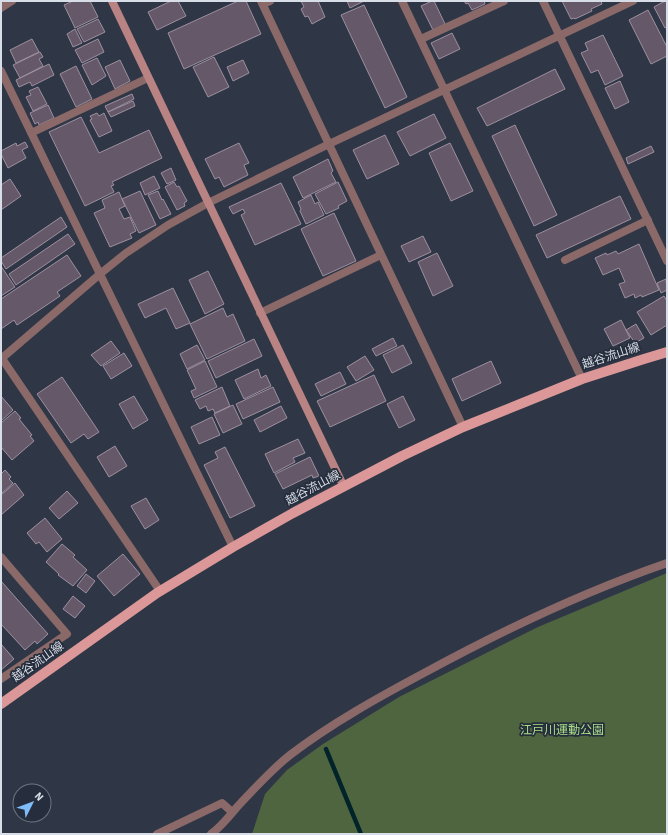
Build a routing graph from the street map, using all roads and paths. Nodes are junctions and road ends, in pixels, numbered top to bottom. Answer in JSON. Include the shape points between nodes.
{"nodes":[{"id":1,"x":12,"y":1,"type":"edge"},
{"id":2,"x":112,"y":1,"type":"edge"},
{"id":3,"x":402,"y":1,"type":"edge"},
{"id":4,"x":504,"y":1,"type":"edge"},
{"id":5,"x":543,"y":1,"type":"edge"},
{"id":6,"x":632,"y":1,"type":"edge"},
{"id":7,"x":265,"y":2,"type":"edge"},
{"id":8,"x":1,"y":8,"type":"edge"},
{"id":9,"x":559,"y":36,"type":"junction"},
{"id":10,"x":421,"y":39,"type":"junction"},
{"id":11,"x":1,"y":71,"type":"edge"},
{"id":12,"x":148,"y":78,"type":"junction"},
{"id":13,"x":444,"y":90,"type":"junction"},
{"id":14,"x":31,"y":133,"type":"junction"},
{"id":15,"x":329,"y":144,"type":"junction"},
{"id":16,"x":208,"y":203,"type":"junction"},
{"id":17,"x":648,"y":220,"type":"junction"},
{"id":18,"x":381,"y":255,"type":"junction"},
{"id":19,"x":564,"y":260,"type":"dead end"},
{"id":20,"x":667,"y":261,"type":"edge"},
{"id":21,"x":100,"y":274,"type":"junction"},
{"id":22,"x":260,"y":313,"type":"junction"},
{"id":23,"x":667,"y":352,"type":"edge"},
{"id":24,"x":1,"y":358,"type":"edge"},
{"id":25,"x":582,"y":380,"type":"junction"},
{"id":26,"x":463,"y":427,"type":"junction"},
{"id":27,"x":344,"y":487,"type":"junction"},
{"id":28,"x":233,"y":547,"type":"junction"},
{"id":29,"x":1,"y":557,"type":"edge"},
{"id":30,"x":667,"y":563,"type":"edge"},
{"id":31,"x":160,"y":591,"type":"junction"},
{"id":32,"x":1,"y":680,"type":"edge"},
{"id":33,"x":1,"y":704,"type":"edge"},
{"id":34,"x":232,"y":812,"type":"junction"},
{"id":35,"x":157,"y":834,"type":"edge"},
{"id":36,"x":211,"y":834,"type":"edge"}],
"edges":[{"from":1,"to":8,"type":"street"},
{"from":2,"to":12,"type":"street"},
{"from":3,"to":10,"type":"street"},
{"from":4,"to":10,"type":"street"},
{"from":5,"to":9,"type":"street"},
{"from":6,"to":9,"type":"street"},
{"from":7,"to":15,"type":"street"},
{"from":9,"to":13,"type":"street"},
{"from":9,"to":17,"type":"street"},
{"from":10,"to":13,"type":"street"},
{"from":11,"to":14,"type":"street"},
{"from":12,"to":14,"type":"street"},
{"from":12,"to":16,"type":"street"},
{"from":13,"to":15,"type":"street"},
{"from":13,"to":25,"type":"street"},
{"from":14,"to":21,"type":"street"},
{"from":15,"to":16,"type":"street"},
{"from":15,"to":18,"type":"street"},
{"from":16,"to":21,"type":"street","via":[[168,225]]},
{"from":16,"to":22,"type":"street"},
{"from":17,"to":19,"type":"street"},
{"from":17,"to":20,"type":"street"},
{"from":18,"to":22,"type":"street"},
{"from":18,"to":26,"type":"street"},
{"from":21,"to":24,"type":"street"},
{"from":21,"to":28,"type":"street"},
{"from":22,"to":27,"type":"street"},
{"from":23,"to":25,"type":"main road","name":"越谷流山線"},
{"from":24,"to":31,"type":"street"},
{"from":25,"to":26,"type":"main road","name":"越谷流山線"},
{"from":26,"to":27,"type":"main road","name":"越谷流山線"},
{"from":27,"to":28,"type":"main road","name":"越谷流山線"},
{"from":28,"to":31,"type":"main road","name":"越谷流山線"},
{"from":29,"to":32,"type":"street","via":[[67,634]]},
{"from":30,"to":34,"type":"street","via":[[605,586],[513,626],[366,705],[289,756]]},
{"from":31,"to":33,"type":"main road","name":"越谷流山線"},
{"from":34,"to":35,"type":"street","via":[[222,803]]},
{"from":34,"to":36,"type":"street"}]}
